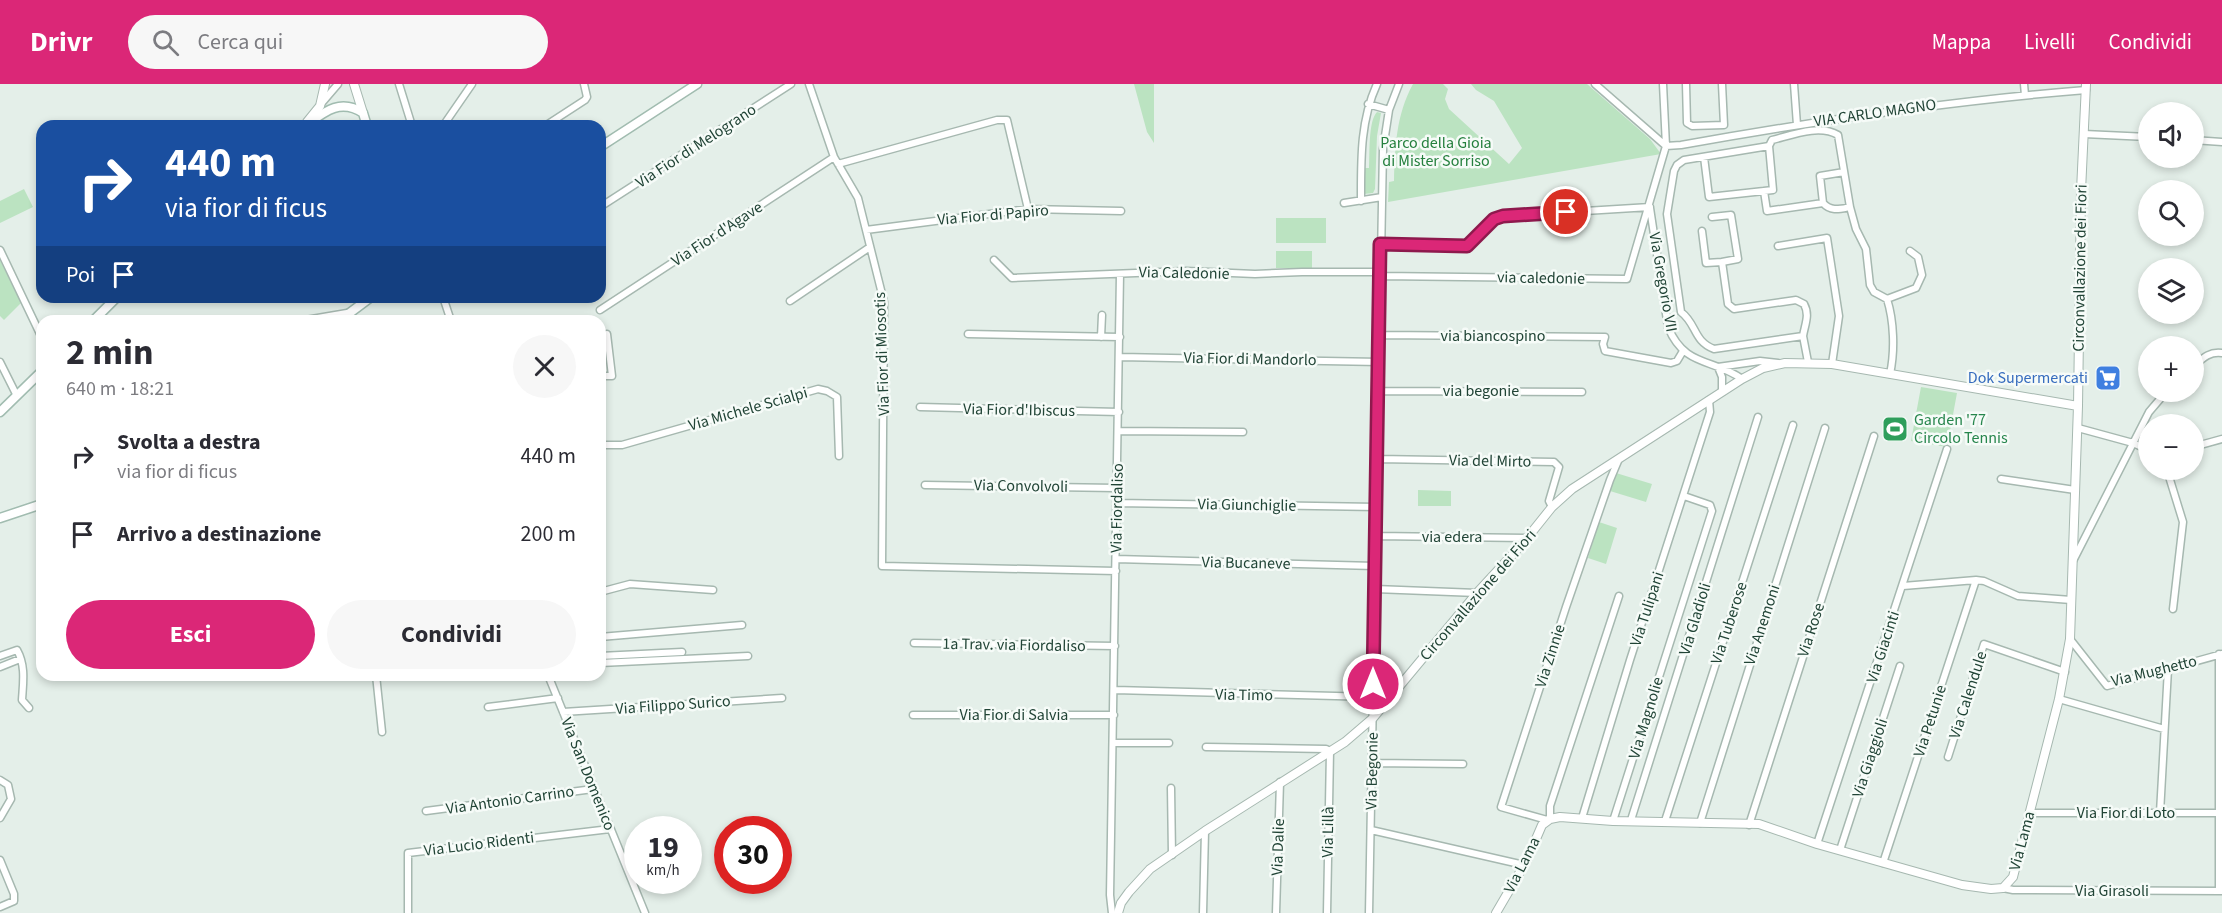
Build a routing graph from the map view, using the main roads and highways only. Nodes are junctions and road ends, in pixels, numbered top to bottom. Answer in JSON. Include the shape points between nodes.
{"nodes":[{"id":1,"x":697,"y":84,"type":"edge"},
{"id":2,"x":313,"y":120,"type":"edge"},
{"id":3,"x":365,"y":120,"type":"edge"},
{"id":4,"x":606,"y":143,"type":"edge"},
{"id":5,"x":111,"y":303,"type":"edge"},
{"id":6,"x":363,"y":303,"type":"edge"},
{"id":7,"x":99,"y":315,"type":"edge"},
{"id":8,"x":346,"y":315,"type":"edge"},
{"id":9,"x":36,"y":380,"type":"edge"},
{"id":10,"x":0,"y":412,"type":"edge"},
{"id":11,"x":36,"y":506,"type":"edge"},
{"id":12,"x":0,"y":518,"type":"edge"}],
"edges":[{"from":1,"to":4,"type":"main road"},
{"from":2,"to":3,"type":"main road","via":[[345,105],[363,113]]},
{"from":5,"to":7,"type":"main road"},
{"from":6,"to":8,"type":"main road"},
{"from":9,"to":10,"type":"main road"},
{"from":11,"to":12,"type":"main road"}]}
